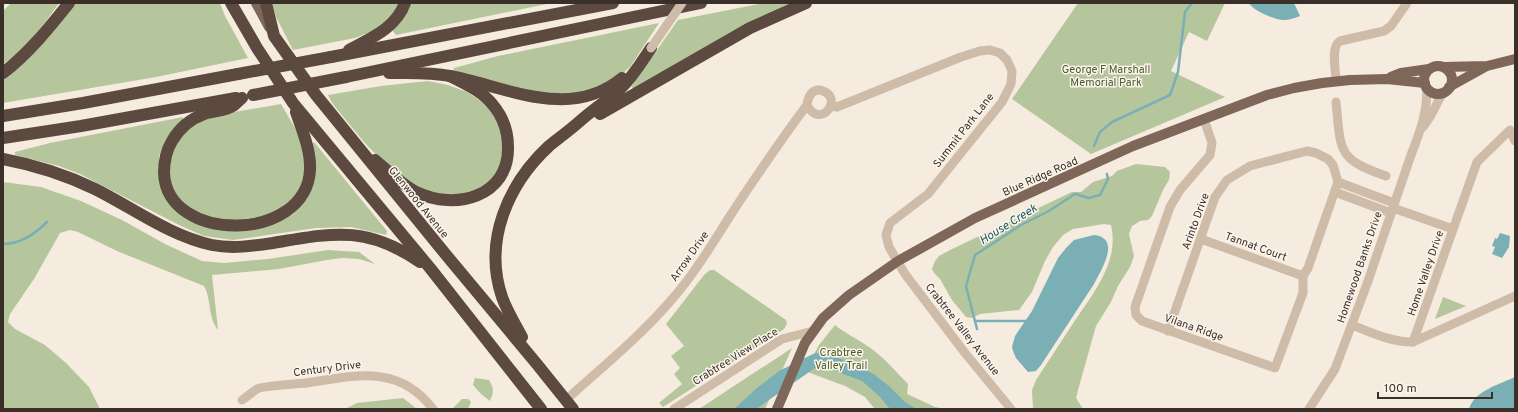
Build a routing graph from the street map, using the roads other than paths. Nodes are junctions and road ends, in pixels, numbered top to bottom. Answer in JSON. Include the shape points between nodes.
{"nodes":[{"id":1,"x":68,"y":3,"type":"edge"},
{"id":2,"x":231,"y":3,"type":"edge"},
{"id":3,"x":256,"y":3,"type":"edge"},
{"id":4,"x":266,"y":3,"type":"edge"},
{"id":5,"x":405,"y":3,"type":"edge"},
{"id":6,"x":613,"y":3,"type":"edge"},
{"id":7,"x":682,"y":3,"type":"edge"},
{"id":8,"x":701,"y":3,"type":"edge"},
{"id":9,"x":806,"y":3,"type":"edge"},
{"id":10,"x":1407,"y":3,"type":"edge"},
{"id":11,"x":274,"y":36,"type":"junction"},
{"id":12,"x":650,"y":48,"type":"junction"},
{"id":13,"x":335,"y":56,"type":"junction"},
{"id":14,"x":1515,"y":59,"type":"edge"},
{"id":15,"x":1487,"y":66,"type":"junction"},
{"id":16,"x":1444,"y":67,"type":"junction"},
{"id":17,"x":1429,"y":69,"type":"junction"},
{"id":18,"x":3,"y":73,"type":"edge"},
{"id":19,"x":365,"y":74,"type":"junction"},
{"id":20,"x":450,"y":76,"type":"junction"},
{"id":21,"x":1387,"y":79,"type":"junction"},
{"id":22,"x":1336,"y":81,"type":"junction"},
{"id":23,"x":1426,"y":85,"type":"junction"},
{"id":24,"x":1446,"y":90,"type":"junction"},
{"id":25,"x":248,"y":96,"type":"junction"},
{"id":26,"x":1336,"y":102,"type":"dead end"},
{"id":27,"x":292,"y":103,"type":"junction"},
{"id":28,"x":807,"y":104,"type":"junction"},
{"id":29,"x":831,"y":106,"type":"junction"},
{"id":30,"x":3,"y":116,"type":"edge"},
{"id":31,"x":1204,"y":119,"type":"junction"},
{"id":32,"x":1422,"y":128,"type":"junction"},
{"id":33,"x":568,"y":132,"type":"junction"},
{"id":34,"x":348,"y":135,"type":"junction"},
{"id":35,"x":3,"y":138,"type":"edge"},
{"id":36,"x":1515,"y":141,"type":"edge"},
{"id":37,"x":1344,"y":153,"type":"junction"},
{"id":38,"x":3,"y":159,"type":"edge"},
{"id":39,"x":1332,"y":163,"type":"junction"},
{"id":40,"x":1386,"y":176,"type":"dead end"},
{"id":41,"x":1338,"y":182,"type":"junction"},
{"id":42,"x":1335,"y":192,"type":"junction"},
{"id":43,"x":1393,"y":208,"type":"junction"},
{"id":44,"x":1453,"y":229,"type":"junction"},
{"id":45,"x":1201,"y":239,"type":"junction"},
{"id":46,"x":898,"y":261,"type":"junction"},
{"id":47,"x":430,"y":268,"type":"junction"},
{"id":48,"x":1303,"y":276,"type":"junction"},
{"id":49,"x":1515,"y":296,"type":"edge"},
{"id":50,"x":1352,"y":325,"type":"junction"},
{"id":51,"x":813,"y":331,"type":"junction"},
{"id":52,"x":1168,"y":331,"type":"junction"},
{"id":53,"x":1413,"y":342,"type":"junction"},
{"id":54,"x":536,"y":363,"type":"junction"},
{"id":55,"x":242,"y":400,"type":"dead end"},
{"id":56,"x":569,"y":405,"type":"edge"},
{"id":57,"x":433,"y":409,"type":"edge"},
{"id":58,"x":541,"y":409,"type":"edge"},
{"id":59,"x":674,"y":409,"type":"edge"},
{"id":60,"x":777,"y":409,"type":"edge"},
{"id":61,"x":1011,"y":409,"type":"edge"},
{"id":62,"x":1309,"y":409,"type":"edge"}],
"edges":[{"from":1,"to":18,"type":"highway","via":[[29,50]]},
{"from":2,"to":27,"type":"highway"},
{"from":3,"to":11,"type":"main road","name":"Glenwood Avenue"},
{"from":4,"to":11,"type":"highway"},
{"from":5,"to":13,"type":"highway","via":[[390,26]]},
{"from":6,"to":13,"type":"highway"},
{"from":7,"to":12,"type":"street","bridge":true},
{"from":8,"to":19,"type":"highway"},
{"from":9,"to":33,"type":"highway","via":[[750,28]]},
{"from":10,"to":22,"type":"street","via":[[1391,26],[1384,31],[1337,43],[1334,51]]},
{"from":11,"to":34,"type":"highway","name":"Glenwood Avenue"},
{"from":12,"to":20,"type":"highway","via":[[625,76],[610,87],[597,94],[577,99],[546,98]]},
{"from":12,"to":33,"type":"highway","via":[[637,70],[619,90]]},
{"from":13,"to":30,"type":"highway","bridge":true,"via":[[83,104]]},
{"from":14,"to":15,"type":"main road"},
{"from":15,"to":16,"type":"main road"},
{"from":15,"to":24,"type":"main road"},
{"from":16,"to":17,"type":"main road","via":[[1436,66]]},
{"from":16,"to":24,"type":"main road","via":[[1451,76],[1451,84]]},
{"from":17,"to":21,"type":"main road","name":"Blue Ridge Road","via":[[1401,73]]},
{"from":17,"to":23,"type":"main road","via":[[1425,75]]},
{"from":19,"to":20,"type":"highway","via":[[430,73]]},
{"from":19,"to":25,"type":"highway","bridge":true},
{"from":20,"to":34,"type":"highway","via":[[485,97],[505,125],[508,150],[506,164],[496,182],[484,192],[467,199],[448,201],[416,192],[398,180]]},
{"from":21,"to":22,"type":"main road","name":"Blue Ridge Road"},
{"from":21,"to":23,"type":"main road","name":"Blue Ridge Road"},
{"from":22,"to":31,"type":"main road","name":"Blue Ridge Road","via":[[1267,95]]},
{"from":23,"to":24,"type":"main road","via":[[1436,93]]},
{"from":23,"to":32,"type":"street","name":"Homewood Banks Drive","via":[[1427,101]]},
{"from":24,"to":32,"type":"street","name":"Homewood Banks Drive"},
{"from":25,"to":27,"type":"highway","via":[[233,106],[192,120],[175,136],[166,152],[164,175],[169,192],[184,211],[199,219],[233,225],[259,223],[279,216],[301,197],[308,183],[310,162],[307,145]]},
{"from":25,"to":35,"type":"highway"},
{"from":26,"to":37,"type":"street","via":[[1339,138]]},
{"from":27,"to":47,"type":"highway"},
{"from":28,"to":29,"type":"street","via":[[815,114],[822,114]]},
{"from":28,"to":29,"type":"street","name":"Arrow Drive","via":[[808,97],[820,90],[829,95]]},
{"from":28,"to":56,"type":"street","name":"Arrow Drive","via":[[774,149],[693,273],[674,297],[623,350],[602,367]]},
{"from":29,"to":46,"type":"street","name":"Summit Park Lane","via":[[837,107],[980,51],[990,50],[1000,54],[1007,60],[1012,71],[1011,84],[1002,102],[928,194],[890,223],[886,235],[889,247]]},
{"from":31,"to":46,"type":"main road","name":"Blue Ridge Road","via":[[1133,146],[1013,201]]},
{"from":31,"to":52,"type":"street","name":"Vilana Ridge","via":[[1212,143],[1210,155],[1172,202],[1135,307],[1136,315],[1142,322]]},
{"from":32,"to":43,"type":"street","name":"Homewood Banks Drive"},
{"from":33,"to":54,"type":"highway","via":[[550,146],[521,178],[506,206],[496,244],[496,272],[501,295]]},
{"from":34,"to":54,"type":"highway","name":"Glenwood Avenue"},
{"from":36,"to":44,"type":"street","name":"Home Valley Drive","via":[[1510,130],[1477,162]]},
{"from":37,"to":39,"type":"street"},
{"from":37,"to":40,"type":"street","via":[[1360,166]]},
{"from":38,"to":47,"type":"highway","via":[[46,170],[81,183],[181,234],[206,243],[247,246],[322,235],[358,235],[388,245]]},
{"from":39,"to":41,"type":"street"},
{"from":39,"to":45,"type":"street","name":"Arinto Drive","via":[[1321,155],[1306,151],[1250,166],[1239,172],[1227,180],[1217,194]]},
{"from":41,"to":42,"type":"street","name":"Vilana Ridge"},
{"from":41,"to":43,"type":"street"},
{"from":42,"to":43,"type":"street"},
{"from":42,"to":48,"type":"street","name":"Vilana Ridge"},
{"from":43,"to":44,"type":"street"},
{"from":43,"to":50,"type":"street","name":"Homewood Banks Drive"},
{"from":44,"to":53,"type":"street","name":"Home Valley Drive"},
{"from":45,"to":48,"type":"street","name":"Tannat Court"},
{"from":45,"to":52,"type":"street","name":"Arinto Drive"},
{"from":46,"to":51,"type":"main road","name":"Blue Ridge Road","via":[[849,295],[823,318]]},
{"from":46,"to":61,"type":"street","name":"Crabtree Valley Avenue","via":[[965,353]]},
{"from":47,"to":58,"type":"highway"},
{"from":48,"to":52,"type":"street","name":"Vilana Ridge","via":[[1303,293],[1275,368]]},
{"from":49,"to":53,"type":"street"},
{"from":50,"to":53,"type":"street","via":[[1402,342]]},
{"from":50,"to":62,"type":"street","name":"Homewood Banks Drive","via":[[1335,369]]},
{"from":51,"to":59,"type":"street","name":"Crabtree View Place","via":[[782,339]]},
{"from":51,"to":60,"type":"main road","name":"Blue Ridge Road","via":[[805,343]]},
{"from":54,"to":56,"type":"highway","name":"Glenwood Avenue"},
{"from":55,"to":57,"type":"street","name":"Century Drive","via":[[258,388],[363,375],[378,376],[403,384],[414,390]]}]}
